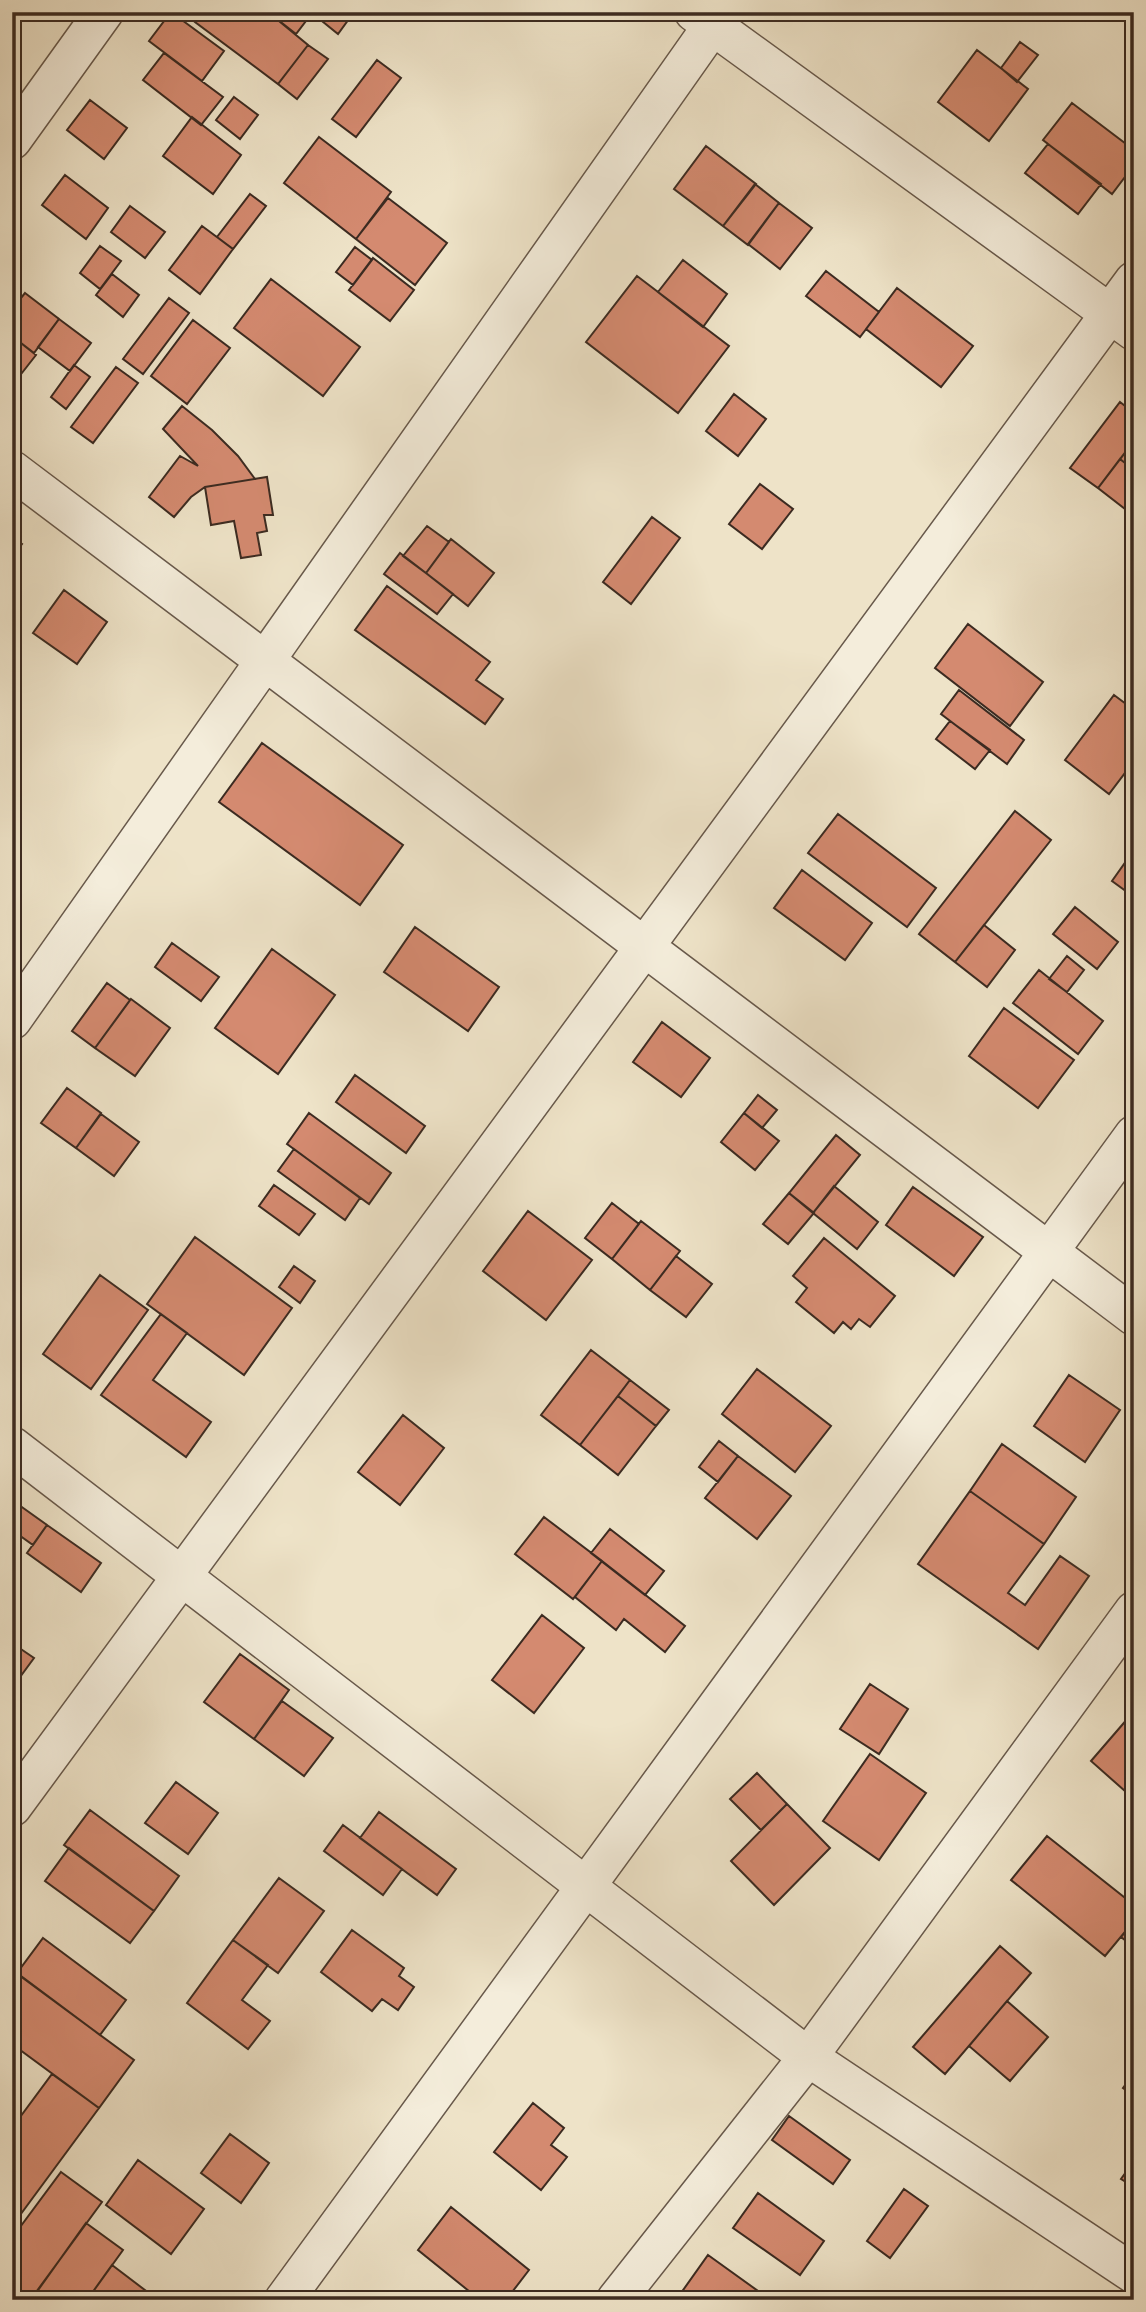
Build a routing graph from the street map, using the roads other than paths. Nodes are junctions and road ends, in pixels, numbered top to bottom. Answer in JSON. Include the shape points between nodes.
{"nodes":[{"id":1,"x":104,"y":12,"type":"edge"},
{"id":2,"x":709,"y":17,"type":"edge"},
{"id":3,"x":12,"y":140,"type":"edge"},
{"id":4,"x":1134,"y":281,"type":"edge"},
{"id":5,"x":1122,"y":323,"type":"edge"},
{"id":6,"x":12,"y":470,"type":"edge"},
{"id":7,"x":265,"y":660,"type":"junction"},
{"id":8,"x":645,"y":946,"type":"junction"},
{"id":9,"x":12,"y":1020,"type":"edge"},
{"id":10,"x":1134,"y":1135,"type":"edge"},
{"id":11,"x":1048,"y":1252,"type":"junction"},
{"id":12,"x":1134,"y":1316,"type":"edge"},
{"id":13,"x":12,"y":1446,"type":"edge"},
{"id":14,"x":182,"y":1576,"type":"junction"},
{"id":15,"x":1134,"y":1611,"type":"edge"},
{"id":16,"x":12,"y":1807,"type":"edge"},
{"id":17,"x":586,"y":1886,"type":"junction"},
{"id":18,"x":808,"y":2057,"type":"junction"},
{"id":19,"x":1134,"y":2274,"type":"edge"},
{"id":20,"x":1134,"y":2294,"type":"edge"},
{"id":21,"x":285,"y":2300,"type":"edge"},
{"id":22,"x":616,"y":2300,"type":"edge"},
{"id":23,"x":1130,"y":2300,"type":"edge"}],
"edges":[{"from":1,"to":3,"type":"street"},
{"from":2,"to":5,"type":"street"},
{"from":2,"to":7,"type":"street"},
{"from":4,"to":5,"type":"street"},
{"from":5,"to":8,"type":"street"},
{"from":6,"to":7,"type":"street"},
{"from":7,"to":8,"type":"street"},
{"from":7,"to":9,"type":"street"},
{"from":8,"to":11,"type":"street"},
{"from":8,"to":14,"type":"street"},
{"from":10,"to":11,"type":"street"},
{"from":11,"to":12,"type":"street"},
{"from":11,"to":17,"type":"street"},
{"from":13,"to":14,"type":"street"},
{"from":14,"to":16,"type":"street"},
{"from":14,"to":17,"type":"street"},
{"from":15,"to":18,"type":"street"},
{"from":17,"to":18,"type":"street"},
{"from":17,"to":21,"type":"street"},
{"from":18,"to":19,"type":"street"},
{"from":18,"to":22,"type":"street"},
{"from":20,"to":23,"type":"street"}]}
